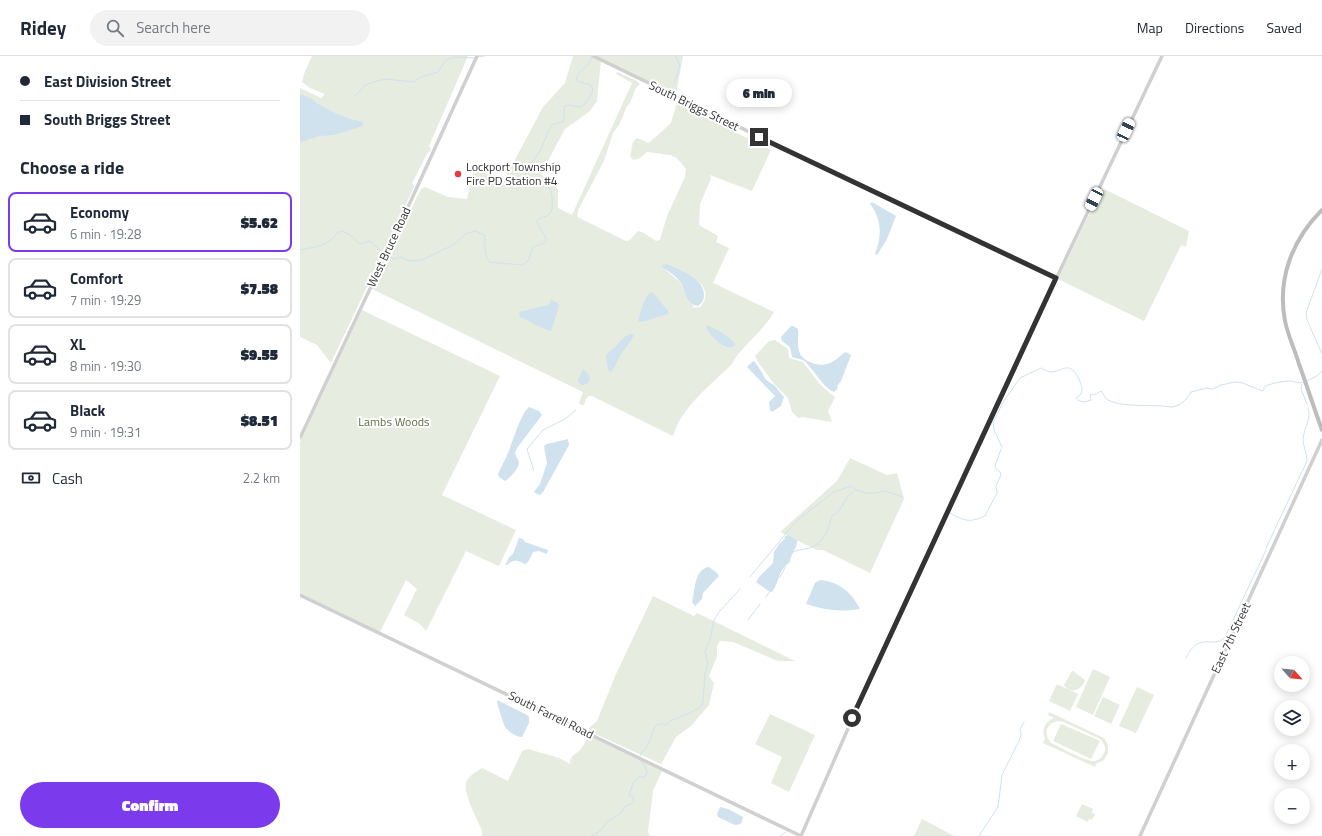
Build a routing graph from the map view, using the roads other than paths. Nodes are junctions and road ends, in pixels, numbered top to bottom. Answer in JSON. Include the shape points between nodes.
{"nodes":[{"id":1,"x":477,"y":56,"type":"edge"},
{"id":2,"x":593,"y":56,"type":"edge"},
{"id":3,"x":1162,"y":56,"type":"edge"},
{"id":4,"x":1322,"y":210,"type":"edge"},
{"id":5,"x":1056,"y":278,"type":"junction"},
{"id":6,"x":1322,"y":430,"type":"edge"},
{"id":7,"x":300,"y":438,"type":"edge"},
{"id":8,"x":1322,"y":440,"type":"edge"},
{"id":9,"x":300,"y":595,"type":"edge"},
{"id":10,"x":801,"y":836,"type":"edge"},
{"id":11,"x":1140,"y":836,"type":"edge"}],
"edges":[{"from":1,"to":7,"type":"street","name":"West Bruce Road"},
{"from":2,"to":5,"type":"street","name":"South Briggs Street"},
{"from":3,"to":5,"type":"street"},
{"from":4,"to":6,"type":"main road","via":[[1294,247],[1285,275],[1283,297],[1290,339]]},
{"from":5,"to":10,"type":"street","via":[[861,699]]},
{"from":8,"to":11,"type":"street","name":"East 7th Street"},
{"from":9,"to":10,"type":"street","name":"South Farrell Road"}]}
